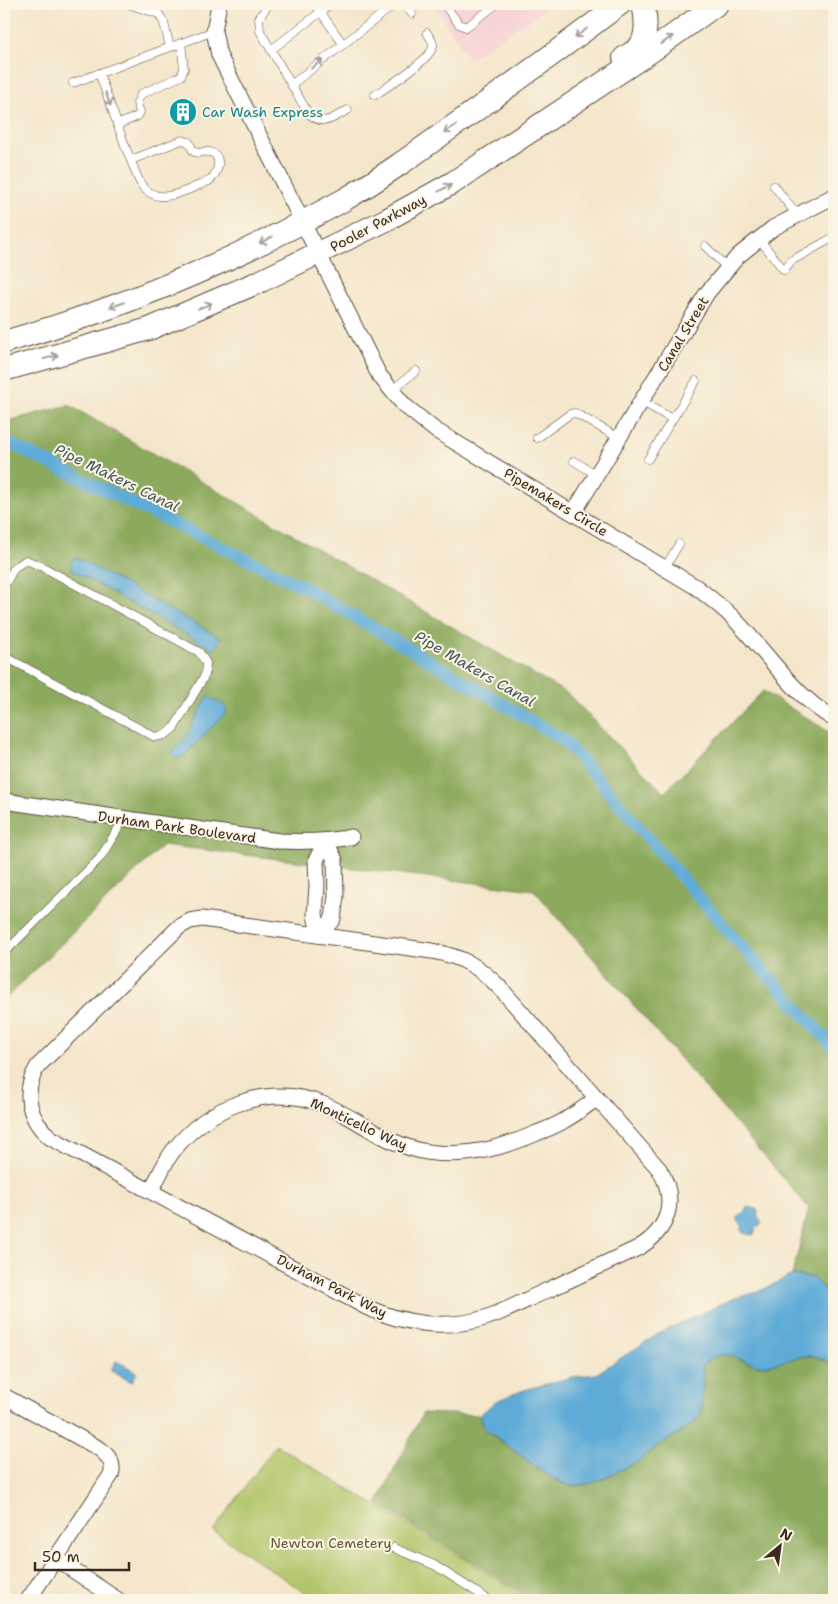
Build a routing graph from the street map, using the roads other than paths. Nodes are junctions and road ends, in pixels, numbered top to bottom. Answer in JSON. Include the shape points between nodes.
{"nodes":[{"id":1,"x":128,"y":4,"type":"edge"},
{"id":2,"x":219,"y":4,"type":"edge"},
{"id":3,"x":269,"y":4,"type":"edge"},
{"id":4,"x":314,"y":4,"type":"edge"},
{"id":5,"x":331,"y":4,"type":"edge"},
{"id":6,"x":395,"y":4,"type":"edge"},
{"id":7,"x":405,"y":4,"type":"edge"},
{"id":8,"x":444,"y":4,"type":"edge"},
{"id":9,"x":497,"y":4,"type":"edge"},
{"id":10,"x":620,"y":4,"type":"edge"},
{"id":11,"x":642,"y":4,"type":"edge"},
{"id":12,"x":716,"y":4,"type":"edge"},
{"id":13,"x":320,"y":12,"type":"junction"},
{"id":14,"x":412,"y":14,"type":"dead end"},
{"id":15,"x":214,"y":31,"type":"junction"},
{"id":16,"x":427,"y":33,"type":"dead end"},
{"id":17,"x":181,"y":43,"type":"junction"},
{"id":18,"x":343,"y":44,"type":"junction"},
{"id":19,"x":170,"y":47,"type":"junction"},
{"id":20,"x":271,"y":50,"type":"junction"},
{"id":21,"x":99,"y":73,"type":"junction"},
{"id":22,"x":73,"y":83,"type":"dead end"},
{"id":23,"x":291,"y":85,"type":"junction"},
{"id":24,"x":375,"y":95,"type":"dead end"},
{"id":25,"x":348,"y":110,"type":"dead end"},
{"id":26,"x":117,"y":124,"type":"junction"},
{"id":27,"x":501,"y":152,"type":"junction"},
{"id":28,"x":131,"y":160,"type":"junction"},
{"id":29,"x":774,"y":186,"type":"dead end"},
{"id":30,"x":834,"y":196,"type":"edge"},
{"id":31,"x":797,"y":216,"type":"junction"},
{"id":32,"x":302,"y":221,"type":"junction"},
{"id":33,"x":834,"y":237,"type":"edge"},
{"id":34,"x":759,"y":239,"type":"junction"},
{"id":35,"x":705,"y":246,"type":"dead end"},
{"id":36,"x":318,"y":254,"type":"junction"},
{"id":37,"x":727,"y":268,"type":"junction"},
{"id":38,"x":4,"y":342,"type":"edge"},
{"id":39,"x":4,"y":370,"type":"edge"},
{"id":40,"x":416,"y":371,"type":"dead end"},
{"id":41,"x":696,"y":381,"type":"dead end"},
{"id":42,"x":392,"y":390,"type":"junction"},
{"id":43,"x":641,"y":401,"type":"junction"},
{"id":44,"x":672,"y":419,"type":"junction"},
{"id":45,"x":538,"y":438,"type":"dead end"},
{"id":46,"x":619,"y":438,"type":"junction"},
{"id":47,"x":648,"y":459,"type":"dead end"},
{"id":48,"x":574,"y":461,"type":"dead end"},
{"id":49,"x":597,"y":475,"type":"junction"},
{"id":50,"x":574,"y":512,"type":"junction"},
{"id":51,"x":679,"y":544,"type":"dead end"},
{"id":52,"x":664,"y":568,"type":"junction"},
{"id":53,"x":4,"y":587,"type":"edge"},
{"id":54,"x":4,"y":656,"type":"edge"},
{"id":55,"x":834,"y":719,"type":"edge"},
{"id":56,"x":4,"y":801,"type":"edge"},
{"id":57,"x":124,"y":819,"type":"junction"},
{"id":58,"x":352,"y":837,"type":"dead end"},
{"id":59,"x":326,"y":841,"type":"junction"},
{"id":60,"x":336,"y":880,"type":"junction"},
{"id":61,"x":317,"y":881,"type":"junction"},
{"id":62,"x":319,"y":935,"type":"junction"},
{"id":63,"x":4,"y":953,"type":"edge"},
{"id":64,"x":596,"y":1099,"type":"junction"},
{"id":65,"x":151,"y":1191,"type":"junction"},
{"id":66,"x":4,"y":1396,"type":"edge"},
{"id":67,"x":394,"y":1548,"type":"dead end"},
{"id":68,"x":56,"y":1558,"type":"junction"},
{"id":69,"x":28,"y":1600,"type":"edge"},
{"id":70,"x":118,"y":1600,"type":"edge"},
{"id":71,"x":489,"y":1600,"type":"edge"}],
"edges":[{"from":1,"to":19,"type":"lane","via":[[158,14],[164,23]]},
{"from":2,"to":15,"type":"street"},
{"from":3,"to":20,"type":"lane","via":[[259,18],[260,31]]},
{"from":4,"to":13,"type":"lane"},
{"from":5,"to":13,"type":"lane"},
{"from":6,"to":18,"type":"lane"},
{"from":7,"to":14,"type":"lane"},
{"from":8,"to":9,"type":"lane","via":[[459,24],[466,27]]},
{"from":10,"to":32,"type":"main road","one_way":true,"via":[[419,151],[343,200]]},
{"from":11,"to":27,"type":"main road","via":[[646,16],[645,36],[639,47],[510,135]]},
{"from":27,"to":12,"type":"main road","name":"Pooler Parkway","one_way":true},
{"from":13,"to":18,"type":"lane"},
{"from":13,"to":20,"type":"lane"},
{"from":15,"to":17,"type":"lane"},
{"from":15,"to":32,"type":"street","name":"Pipemakers Circle","via":[[219,55]]},
{"from":16,"to":24,"type":"lane","via":[[433,43],[426,59]]},
{"from":17,"to":19,"type":"lane"},
{"from":17,"to":26,"type":"lane","via":[[184,69],[181,76],[142,94],[137,103],[138,116]]},
{"from":23,"to":18,"type":"lane","one_way":true},
{"from":19,"to":21,"type":"lane"},
{"from":20,"to":23,"type":"lane"},
{"from":21,"to":22,"type":"lane"},
{"from":21,"to":26,"type":"lane","one_way":true},
{"from":23,"to":25,"type":"lane","via":[[316,120],[324,122]]},
{"from":26,"to":28,"type":"lane"},
{"from":36,"to":27,"type":"main road","name":"Pooler Parkway","one_way":true,"via":[[386,220]]},
{"from":28,"to":28,"type":"lane","via":[[141,184],[159,196],[172,196],[209,181],[218,169],[218,159],[213,153],[193,151],[189,142],[182,140]]},
{"from":29,"to":31,"type":"lane"},
{"from":30,"to":31,"type":"street","name":"Canal Street"},
{"from":31,"to":34,"type":"street","name":"Canal Street"},
{"from":32,"to":36,"type":"street","name":"Pipemakers Circle"},
{"from":32,"to":38,"type":"main road","one_way":true,"via":[[247,250],[138,297]]},
{"from":33,"to":34,"type":"lane","via":[[791,261],[784,270]]},
{"from":34,"to":37,"type":"street","name":"Canal Street"},
{"from":35,"to":37,"type":"lane"},
{"from":39,"to":36,"type":"main road","name":"Pooler Parkway","one_way":true,"via":[[149,329]]},
{"from":36,"to":42,"type":"street","name":"Pipemakers Circle","via":[[379,375]]},
{"from":37,"to":43,"type":"street","name":"Canal Street"},
{"from":40,"to":42,"type":"lane"},
{"from":41,"to":44,"type":"lane"},
{"from":42,"to":50,"type":"street","name":"Pipemakers Circle","via":[[404,405],[435,430]]},
{"from":43,"to":44,"type":"lane"},
{"from":43,"to":46,"type":"street","name":"Canal Street"},
{"from":44,"to":47,"type":"lane"},
{"from":45,"to":46,"type":"lane","via":[[575,413]]},
{"from":46,"to":49,"type":"street","name":"Canal Street"},
{"from":48,"to":49,"type":"lane"},
{"from":49,"to":50,"type":"street","name":"Canal Street"},
{"from":50,"to":52,"type":"street","name":"Pipemakers Circle"},
{"from":51,"to":52,"type":"lane"},
{"from":52,"to":55,"type":"street","name":"Pipemakers Circle","via":[[720,605],[806,700]]},
{"from":53,"to":54,"type":"lane","via":[[14,568],[26,560],[199,652],[206,663],[205,675],[174,728],[155,737]]},
{"from":56,"to":57,"type":"street","name":"Durham Park Boulevard"},
{"from":57,"to":59,"type":"street","name":"Durham Park Boulevard","via":[[273,840]]},
{"from":57,"to":63,"type":"lane","via":[[100,858]]},
{"from":58,"to":59,"type":"street","name":"Durham Park Boulevard"},
{"from":59,"to":60,"type":"street","via":[[334,860]]},
{"from":59,"to":61,"type":"street","via":[[316,860]]},
{"from":60,"to":61,"type":"street"},
{"from":60,"to":62,"type":"street","via":[[333,919]]},
{"from":61,"to":62,"type":"street","via":[[315,914]]},
{"from":62,"to":64,"type":"street","name":"Durham Park Way","via":[[445,954],[473,964],[501,989]]},
{"from":62,"to":65,"type":"street","name":"Durham Park Way","via":[[210,919],[184,924],[38,1066],[31,1080],[29,1097],[39,1127],[52,1138]]},
{"from":64,"to":65,"type":"street","name":"Monticello Way","via":[[563,1122],[522,1140],[492,1150],[452,1154],[400,1145],[313,1101],[291,1097],[257,1098],[229,1106],[195,1128],[172,1154]]},
{"from":64,"to":65,"type":"street","name":"Durham Park Way","via":[[664,1176],[670,1199],[662,1227],[638,1248],[496,1314],[475,1320],[451,1324],[417,1323],[378,1312]]},
{"from":66,"to":68,"type":"street","via":[[96,1447],[112,1462],[111,1474]]},
{"from":67,"to":71,"type":"lane","via":[[434,1566]]},
{"from":68,"to":69,"type":"street"},
{"from":68,"to":70,"type":"street"}]}
